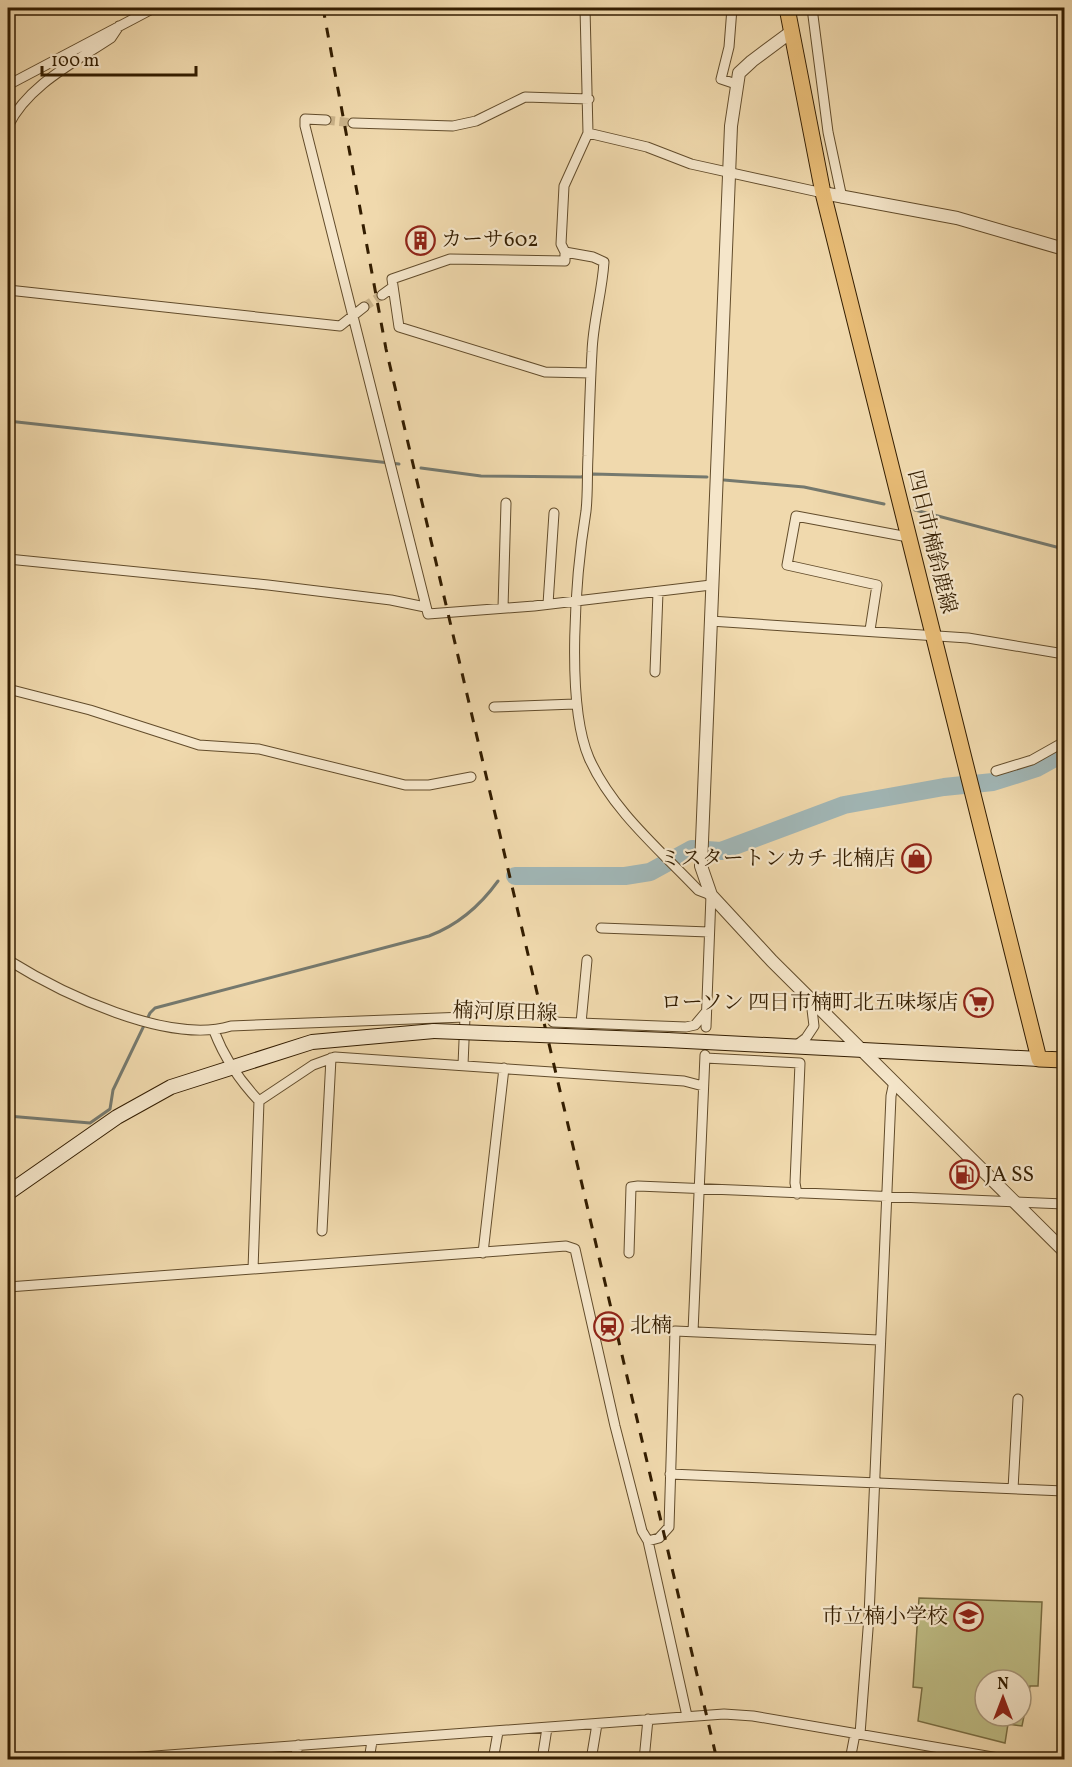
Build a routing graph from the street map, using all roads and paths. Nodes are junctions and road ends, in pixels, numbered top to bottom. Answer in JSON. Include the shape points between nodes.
{"nodes":[{"id":1,"x":154,"y":8,"type":"edge"},
{"id":2,"x":585,"y":8,"type":"edge"},
{"id":3,"x":732,"y":8,"type":"edge"},
{"id":4,"x":787,"y":8,"type":"edge"},
{"id":5,"x":812,"y":8,"type":"edge"},
{"id":6,"x":120,"y":24,"type":"junction"},
{"id":7,"x":791,"y":32,"type":"junction"},
{"id":8,"x":736,"y":84,"type":"junction"},
{"id":9,"x":8,"y":85,"type":"edge"},
{"id":10,"x":589,"y":99,"type":"junction"},
{"id":11,"x":326,"y":120,"type":"tunnel mouth"},
{"id":12,"x":353,"y":123,"type":"tunnel mouth"},
{"id":13,"x":8,"y":126,"type":"edge"},
{"id":14,"x":588,"y":133,"type":"junction"},
{"id":15,"x":728,"y":172,"type":"junction"},
{"id":16,"x":823,"y":193,"type":"junction"},
{"id":17,"x":842,"y":198,"type":"junction"},
{"id":18,"x":1065,"y":249,"type":"edge"},
{"id":19,"x":565,"y":252,"type":"junction"},
{"id":20,"x":393,"y":288,"type":"junction"},
{"id":21,"x":8,"y":290,"type":"edge"},
{"id":22,"x":382,"y":295,"type":"tunnel mouth"},
{"id":23,"x":364,"y":307,"type":"tunnel mouth"},
{"id":24,"x":354,"y":314,"type":"junction"},
{"id":25,"x":591,"y":373,"type":"junction"},
{"id":26,"x":506,"y":503,"type":"dead end"},
{"id":27,"x":554,"y":513,"type":"dead end"},
{"id":28,"x":908,"y":537,"type":"junction"},
{"id":29,"x":8,"y":559,"type":"edge"},
{"id":30,"x":711,"y":585,"type":"junction"},
{"id":31,"x":658,"y":592,"type":"junction"},
{"id":32,"x":578,"y":602,"type":"junction"},
{"id":33,"x":548,"y":604,"type":"junction"},
{"id":34,"x":426,"y":607,"type":"junction"},
{"id":35,"x":503,"y":608,"type":"junction"},
{"id":36,"x":710,"y":621,"type":"junction"},
{"id":37,"x":870,"y":630,"type":"junction"},
{"id":38,"x":933,"y":636,"type":"junction"},
{"id":39,"x":1065,"y":642,"type":"edge"},
{"id":40,"x":1063,"y":654,"type":"edge"},
{"id":41,"x":655,"y":672,"type":"dead end"},
{"id":42,"x":8,"y":688,"type":"edge"},
{"id":43,"x":575,"y":704,"type":"junction"},
{"id":44,"x":494,"y":707,"type":"dead end"},
{"id":45,"x":1065,"y":742,"type":"edge"},
{"id":46,"x":996,"y":771,"type":"dead end"},
{"id":47,"x":471,"y":777,"type":"dead end"},
{"id":48,"x":711,"y":895,"type":"junction"},
{"id":49,"x":601,"y":928,"type":"dead end"},
{"id":50,"x":709,"y":932,"type":"junction"},
{"id":51,"x":8,"y":960,"type":"edge"},
{"id":52,"x":587,"y":960,"type":"dead end"},
{"id":53,"x":811,"y":1001,"type":"junction"},
{"id":54,"x":707,"y":1011,"type":"junction"},
{"id":55,"x":553,"y":1022,"type":"dead end"},
{"id":56,"x":581,"y":1023,"type":"junction"},
{"id":57,"x":706,"y":1027,"type":"dead end"},
{"id":58,"x":214,"y":1031,"type":"junction"},
{"id":59,"x":794,"y":1047,"type":"junction"},
{"id":60,"x":860,"y":1049,"type":"junction"},
{"id":61,"x":331,"y":1058,"type":"junction"},
{"id":62,"x":1039,"y":1059,"type":"junction"},
{"id":63,"x":1065,"y":1060,"type":"edge"},
{"id":64,"x":463,"y":1065,"type":"junction"},
{"id":65,"x":232,"y":1066,"type":"junction"},
{"id":66,"x":504,"y":1068,"type":"junction"},
{"id":67,"x":894,"y":1082,"type":"junction"},
{"id":68,"x":703,"y":1086,"type":"junction"},
{"id":69,"x":259,"y":1101,"type":"junction"},
{"id":70,"x":700,"y":1188,"type":"junction"},
{"id":71,"x":8,"y":1193,"type":"edge"},
{"id":72,"x":797,"y":1194,"type":"junction"},
{"id":73,"x":885,"y":1197,"type":"junction"},
{"id":74,"x":1015,"y":1202,"type":"junction"},
{"id":75,"x":1065,"y":1204,"type":"edge"},
{"id":76,"x":322,"y":1231,"type":"dead end"},
{"id":77,"x":1065,"y":1251,"type":"edge"},
{"id":78,"x":483,"y":1253,"type":"junction"},
{"id":79,"x":629,"y":1253,"type":"dead end"},
{"id":80,"x":253,"y":1269,"type":"junction"},
{"id":81,"x":8,"y":1287,"type":"edge"},
{"id":82,"x":693,"y":1332,"type":"junction"},
{"id":83,"x":879,"y":1340,"type":"junction"},
{"id":84,"x":1018,"y":1399,"type":"dead end"},
{"id":85,"x":670,"y":1474,"type":"junction"},
{"id":86,"x":875,"y":1483,"type":"junction"},
{"id":87,"x":1013,"y":1489,"type":"junction"},
{"id":88,"x":1065,"y":1491,"type":"edge"},
{"id":89,"x":648,"y":1541,"type":"junction"},
{"id":90,"x":687,"y":1716,"type":"junction"},
{"id":91,"x":648,"y":1719,"type":"junction"},
{"id":92,"x":597,"y":1724,"type":"junction"},
{"id":93,"x":547,"y":1728,"type":"junction"},
{"id":94,"x":498,"y":1732,"type":"junction"},
{"id":95,"x":857,"y":1734,"type":"junction"},
{"id":96,"x":372,"y":1741,"type":"junction"},
{"id":97,"x":298,"y":1745,"type":"junction"},
{"id":98,"x":130,"y":1759,"type":"edge"},
{"id":99,"x":101,"y":1760,"type":"edge"},
{"id":100,"x":295,"y":1760,"type":"edge"},
{"id":101,"x":369,"y":1760,"type":"edge"},
{"id":102,"x":493,"y":1760,"type":"edge"},
{"id":103,"x":542,"y":1760,"type":"edge"},
{"id":104,"x":591,"y":1760,"type":"edge"},
{"id":105,"x":644,"y":1760,"type":"edge"},
{"id":106,"x":850,"y":1760,"type":"edge"},
{"id":107,"x":1010,"y":1760,"type":"edge"}],
"edges":[{"from":1,"to":6,"type":"street"},
{"from":2,"to":10,"type":"street"},
{"from":3,"to":8,"type":"street","via":[[729,48],[721,80]]},
{"from":4,"to":7,"type":"main road","name":"四日市楠鈴鹿線"},
{"from":5,"to":17,"type":"street","via":[[828,132]]},
{"from":6,"to":9,"type":"street"},
{"from":6,"to":13,"type":"street","via":[[111,38],[39,87],[19,106]]},
{"from":7,"to":8,"type":"street","via":[[744,67]]},
{"from":7,"to":16,"type":"main road","name":"四日市楠鈴鹿線"},
{"from":8,"to":15,"type":"street"},
{"from":10,"to":12,"type":"street","via":[[525,97],[476,121],[453,126]]},
{"from":10,"to":14,"type":"street"},
{"from":11,"to":24,"type":"street","via":[[305,119],[305,126]]},
{"from":14,"to":15,"type":"street"},
{"from":14,"to":19,"type":"street","via":[[564,186],[561,244]]},
{"from":15,"to":16,"type":"street"},
{"from":15,"to":30,"type":"street"},
{"from":16,"to":17,"type":"street"},
{"from":16,"to":28,"type":"main road","name":"四日市楠鈴鹿線"},
{"from":17,"to":18,"type":"street","via":[[957,218]]},
{"from":19,"to":20,"type":"street","via":[[565,261],[450,259],[392,279]]},
{"from":19,"to":25,"type":"street","via":[[593,256],[604,262]]},
{"from":20,"to":22,"type":"street"},
{"from":20,"to":25,"type":"street","via":[[399,327],[544,372]]},
{"from":21,"to":24,"type":"street","via":[[340,326]]},
{"from":23,"to":24,"type":"street"},
{"from":24,"to":34,"type":"street"},
{"from":25,"to":32,"type":"street"},
{"from":26,"to":35,"type":"street"},
{"from":27,"to":33,"type":"street"},
{"from":28,"to":37,"type":"street","via":[[796,516],[787,565],[877,585]]},
{"from":28,"to":38,"type":"main road","name":"四日市楠鈴鹿線"},
{"from":29,"to":34,"type":"street","via":[[257,584]]},
{"from":30,"to":31,"type":"street"},
{"from":30,"to":36,"type":"street"},
{"from":31,"to":32,"type":"street"},
{"from":31,"to":41,"type":"street"},
{"from":32,"to":33,"type":"street"},
{"from":32,"to":43,"type":"street"},
{"from":33,"to":35,"type":"street"},
{"from":34,"to":35,"type":"street","via":[[428,614]]},
{"from":36,"to":37,"type":"street"},
{"from":36,"to":48,"type":"street","via":[[700,857]]},
{"from":37,"to":38,"type":"street"},
{"from":38,"to":40,"type":"street"},
{"from":38,"to":62,"type":"main road","name":"四日市楠鈴鹿線"},
{"from":39,"to":40,"type":"street"},
{"from":42,"to":47,"type":"street","via":[[199,745],[259,749],[405,785]]},
{"from":43,"to":44,"type":"street"},
{"from":43,"to":48,"type":"street","via":[[584,744],[597,773],[632,821],[698,890]]},
{"from":45,"to":46,"type":"street","via":[[1032,760]]},
{"from":48,"to":50,"type":"street"},
{"from":48,"to":53,"type":"street"},
{"from":49,"to":50,"type":"street"},
{"from":50,"to":54,"type":"street"},
{"from":51,"to":58,"type":"street","via":[[88,1001],[144,1022]]},
{"from":52,"to":56,"type":"street"},
{"from":53,"to":59,"type":"street","via":[[814,1026]]},
{"from":53,"to":60,"type":"street"},
{"from":54,"to":56,"type":"street","via":[[695,1024],[686,1027]]},
{"from":54,"to":57,"type":"street"},
{"from":55,"to":56,"type":"street"},
{"from":58,"to":64,"type":"street","via":[[231,1026],[465,1017]]},
{"from":58,"to":65,"type":"street"},
{"from":59,"to":60,"type":"main road","name":"楠河原田線"},
{"from":59,"to":65,"type":"main road","name":"楠河原田線","bridge":true,"via":[[434,1031],[312,1042]]},
{"from":60,"to":62,"type":"main road","name":"楠河原田線"},
{"from":60,"to":67,"type":"street"},
{"from":61,"to":64,"type":"street"},
{"from":61,"to":69,"type":"street","via":[[296,1075]]},
{"from":61,"to":76,"type":"street"},
{"from":62,"to":63,"type":"main road"},
{"from":64,"to":66,"type":"street"},
{"from":65,"to":69,"type":"street"},
{"from":65,"to":71,"type":"main road","name":"楠河原田線","via":[[171,1087],[117,1117]]},
{"from":66,"to":68,"type":"street","via":[[684,1081]]},
{"from":66,"to":78,"type":"street"},
{"from":67,"to":73,"type":"street"},
{"from":67,"to":74,"type":"street"},
{"from":68,"to":70,"type":"street"},
{"from":68,"to":72,"type":"street","via":[[705,1057],[800,1063]]},
{"from":69,"to":80,"type":"street"},
{"from":70,"to":72,"type":"street"},
{"from":70,"to":79,"type":"street","via":[[631,1187]]},
{"from":70,"to":82,"type":"street"},
{"from":72,"to":73,"type":"street"},
{"from":73,"to":74,"type":"street"},
{"from":73,"to":83,"type":"street"},
{"from":74,"to":75,"type":"street"},
{"from":74,"to":77,"type":"street"},
{"from":78,"to":80,"type":"street"},
{"from":78,"to":89,"type":"street","via":[[566,1246],[575,1249],[615,1426],[642,1531]]},
{"from":80,"to":81,"type":"street"},
{"from":82,"to":83,"type":"street"},
{"from":82,"to":85,"type":"street","via":[[675,1331]]},
{"from":83,"to":86,"type":"street"},
{"from":84,"to":87,"type":"street"},
{"from":85,"to":86,"type":"street"},
{"from":85,"to":89,"type":"street","via":[[669,1527],[659,1538]]},
{"from":86,"to":87,"type":"street"},
{"from":86,"to":95,"type":"street","via":[[869,1616]]},
{"from":87,"to":88,"type":"street"},
{"from":89,"to":90,"type":"street"},
{"from":90,"to":91,"type":"street"},
{"from":90,"to":95,"type":"street","via":[[741,1715]]},
{"from":91,"to":92,"type":"street"},
{"from":91,"to":105,"type":"street"},
{"from":92,"to":93,"type":"street"},
{"from":92,"to":104,"type":"street"},
{"from":93,"to":94,"type":"street"},
{"from":93,"to":103,"type":"street"},
{"from":94,"to":96,"type":"street"},
{"from":94,"to":102,"type":"street"},
{"from":95,"to":106,"type":"street"},
{"from":95,"to":107,"type":"street"},
{"from":96,"to":97,"type":"street"},
{"from":96,"to":101,"type":"street"},
{"from":97,"to":98,"type":"street"},
{"from":97,"to":100,"type":"street"},
{"from":98,"to":99,"type":"street"}]}
